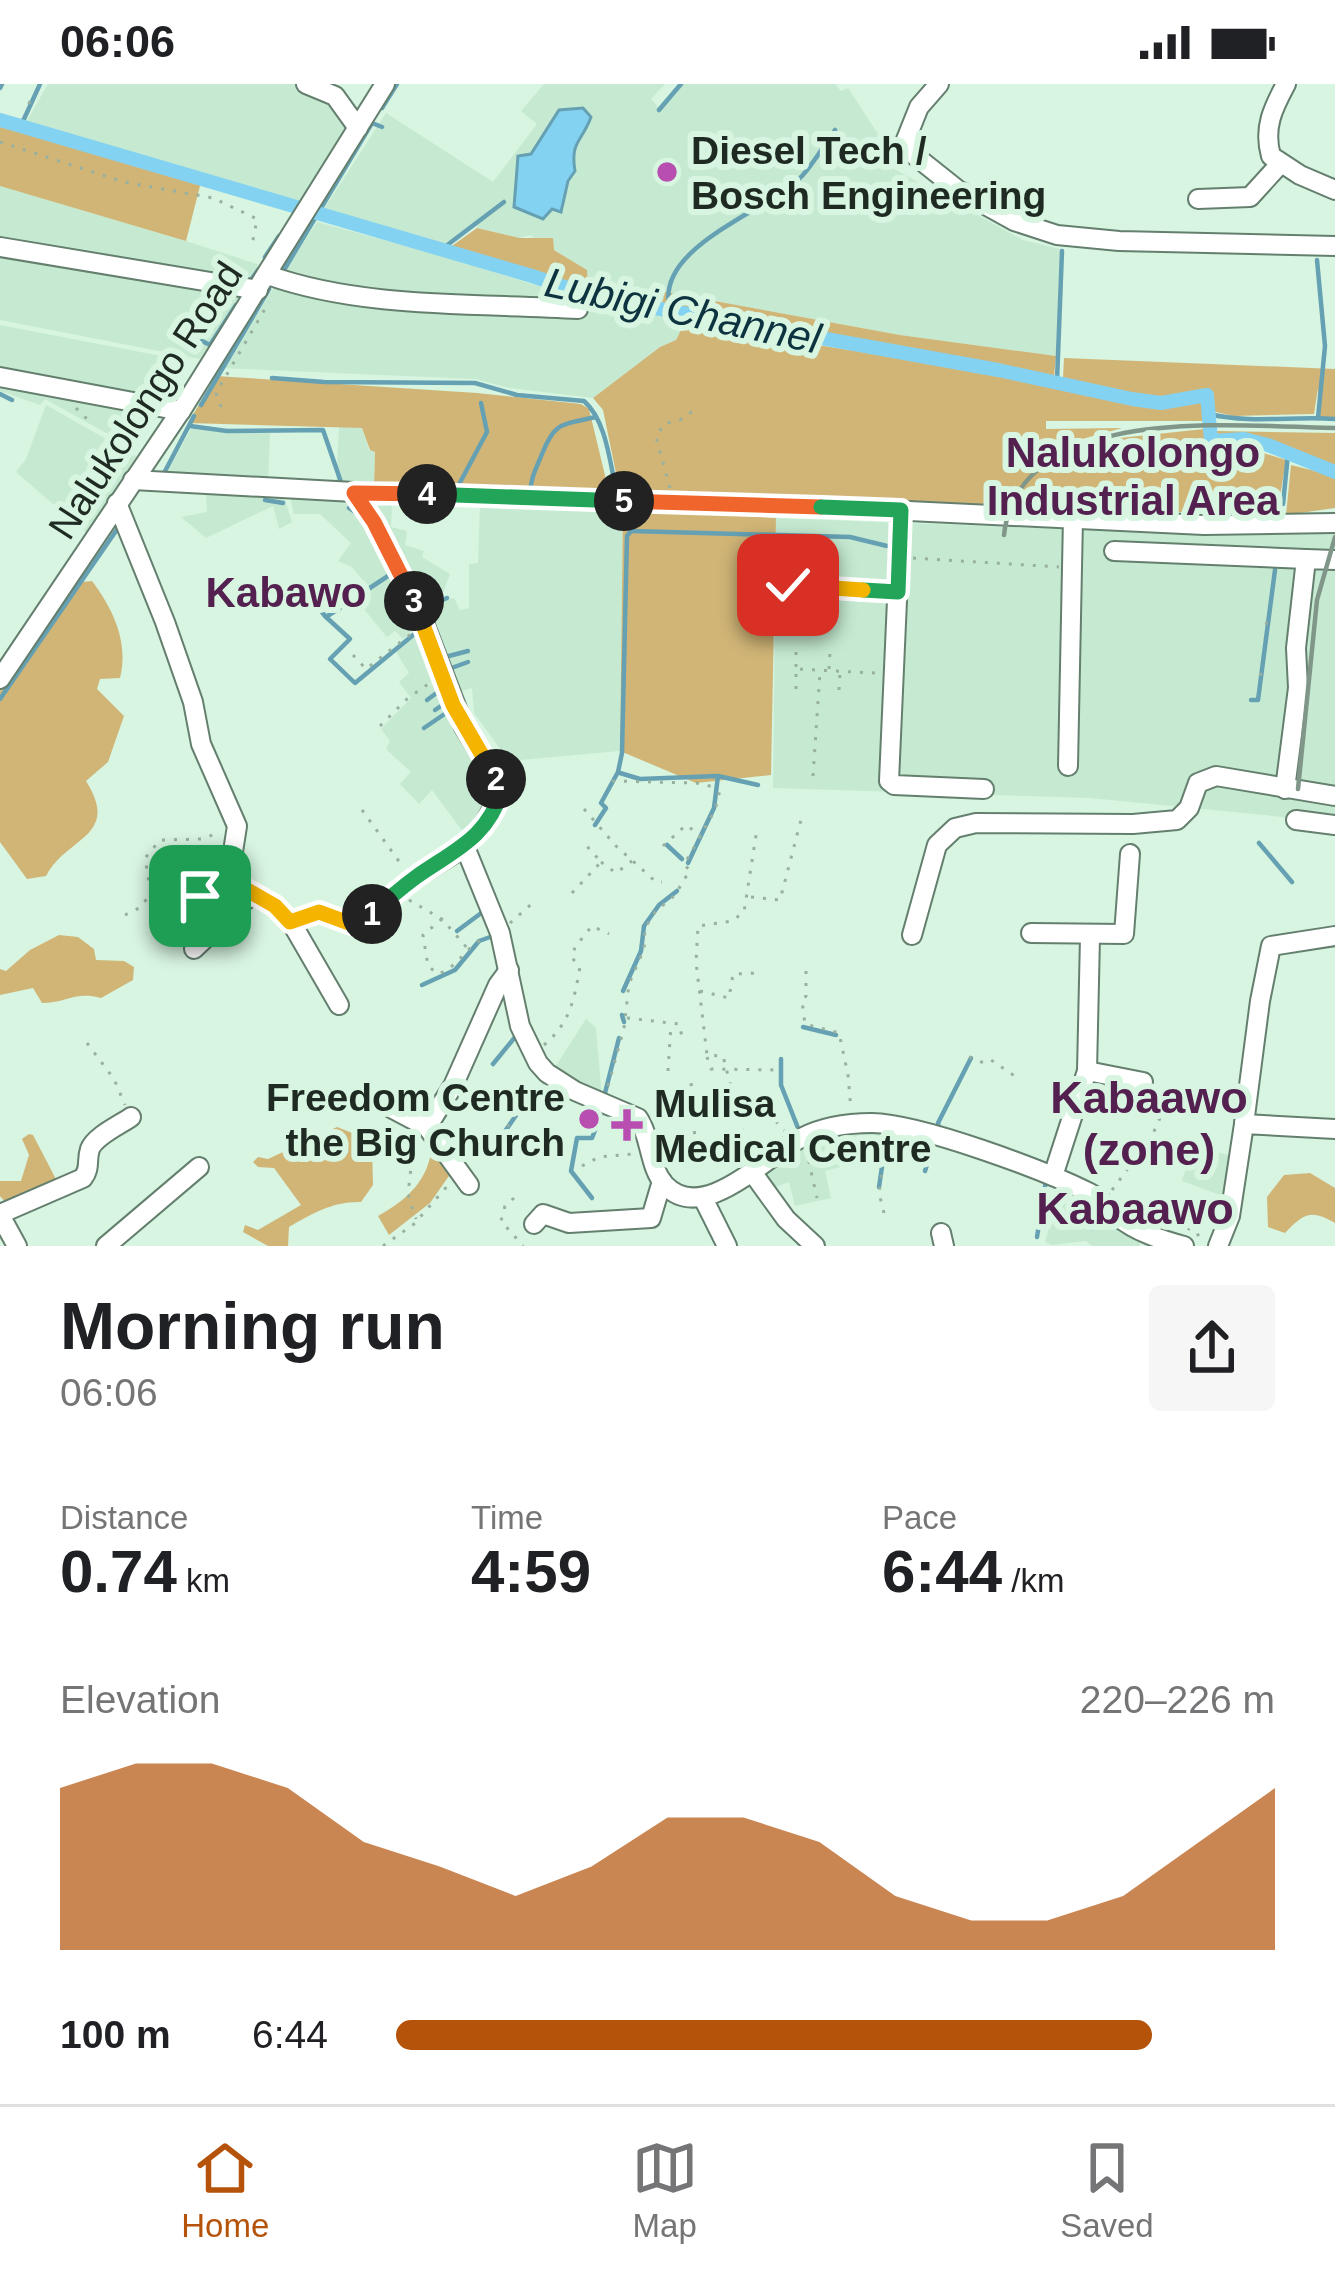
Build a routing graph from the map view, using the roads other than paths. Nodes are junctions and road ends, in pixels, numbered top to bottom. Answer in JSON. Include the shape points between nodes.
{"nodes":[{"id":1,"x":306,"y":84,"type":"edge"},
{"id":2,"x":385,"y":84,"type":"edge"},
{"id":3,"x":939,"y":84,"type":"edge"},
{"id":4,"x":1286,"y":84,"type":"edge"},
{"id":5,"x":358,"y":128,"type":"junction"},
{"id":6,"x":1280,"y":164,"type":"junction"},
{"id":7,"x":1335,"y":190,"type":"edge"},
{"id":8,"x":1198,"y":199,"type":"dead end"},
{"id":9,"x":1335,"y":245,"type":"edge"},
{"id":10,"x":0,"y":247,"type":"edge"},
{"id":11,"x":269,"y":282,"type":"junction"},
{"id":12,"x":578,"y":309,"type":"dead end"},
{"id":13,"x":0,"y":377,"type":"edge"},
{"id":14,"x":181,"y":410,"type":"junction"},
{"id":15,"x":133,"y":480,"type":"junction"},
{"id":16,"x":354,"y":493,"type":"junction"},
{"id":17,"x":117,"y":503,"type":"junction"},
{"id":18,"x":901,"y":510,"type":"junction"},
{"id":19,"x":1072,"y":518,"type":"junction"},
{"id":20,"x":1334,"y":523,"type":"edge"},
{"id":21,"x":1230,"y":525,"type":"junction"},
{"id":22,"x":1114,"y":551,"type":"dead end"},
{"id":23,"x":1226,"y":554,"type":"junction"},
{"id":24,"x":1306,"y":559,"type":"junction"},
{"id":25,"x":1335,"y":560,"type":"edge"},
{"id":26,"x":788,"y":585,"type":"dead end"},
{"id":27,"x":898,"y":592,"type":"junction"},
{"id":28,"x":0,"y":680,"type":"edge"},
{"id":29,"x":1068,"y":766,"type":"dead end"},
{"id":30,"x":984,"y":789,"type":"dead end"},
{"id":31,"x":1285,"y":789,"type":"junction"},
{"id":32,"x":1335,"y":796,"type":"edge"},
{"id":33,"x":1296,"y":820,"type":"dead end"},
{"id":34,"x":1335,"y":825,"type":"edge"},
{"id":35,"x":465,"y":848,"type":"junction"},
{"id":36,"x":1130,"y":854,"type":"dead end"},
{"id":37,"x":244,"y":888,"type":"junction"},
{"id":38,"x":290,"y":922,"type":"junction"},
{"id":39,"x":1031,"y":933,"type":"dead end"},
{"id":40,"x":912,"y":934,"type":"dead end"},
{"id":41,"x":1335,"y":936,"type":"edge"},
{"id":42,"x":1090,"y":937,"type":"junction"},
{"id":43,"x":194,"y":949,"type":"dead end"},
{"id":44,"x":509,"y":970,"type":"junction"},
{"id":45,"x":339,"y":1004,"type":"dead end"},
{"id":46,"x":1087,"y":1071,"type":"junction"},
{"id":47,"x":1143,"y":1082,"type":"dead end"},
{"id":48,"x":392,"y":1108,"type":"dead end"},
{"id":49,"x":130,"y":1118,"type":"road end"},
{"id":50,"x":1244,"y":1124,"type":"junction"},
{"id":51,"x":427,"y":1127,"type":"junction"},
{"id":52,"x":1335,"y":1129,"type":"edge"},
{"id":53,"x":199,"y":1167,"type":"dead end"},
{"id":54,"x":758,"y":1167,"type":"junction"},
{"id":55,"x":1053,"y":1176,"type":"junction"},
{"id":56,"x":464,"y":1180,"type":"road end"},
{"id":57,"x":662,"y":1181,"type":"junction"},
{"id":58,"x":703,"y":1198,"type":"junction"},
{"id":59,"x":0,"y":1215,"type":"edge"},
{"id":60,"x":534,"y":1224,"type":"dead end"},
{"id":61,"x":8,"y":1240,"type":"edge"},
{"id":62,"x":106,"y":1246,"type":"edge"},
{"id":63,"x":727,"y":1246,"type":"edge"},
{"id":64,"x":815,"y":1246,"type":"edge"},
{"id":65,"x":1184,"y":1246,"type":"edge"},
{"id":66,"x":1218,"y":1246,"type":"edge"}],
"edges":[{"from":1,"to":5,"type":"street","via":[[334,96]]},
{"from":2,"to":5,"type":"street","name":"Nalukolongo Road"},
{"from":3,"to":9,"type":"street","via":[[904,142],[958,190],[1038,230],[1119,241]]},
{"from":4,"to":6,"type":"street","via":[[1266,134]]},
{"from":5,"to":11,"type":"street","name":"Nalukolongo Road"},
{"from":6,"to":7,"type":"street"},
{"from":6,"to":8,"type":"street","via":[[1250,197]]},
{"from":10,"to":11,"type":"street"},
{"from":11,"to":12,"type":"street","via":[[348,295]]},
{"from":11,"to":14,"type":"street","name":"Nalukolongo Road"},
{"from":13,"to":14,"type":"street"},
{"from":14,"to":15,"type":"street","name":"Nalukolongo Road"},
{"from":15,"to":16,"type":"street"},
{"from":15,"to":17,"type":"street","name":"Nalukolongo Road"},
{"from":16,"to":18,"type":"street"},
{"from":16,"to":35,"type":"street","via":[[424,622],[464,727],[502,787]]},
{"from":17,"to":28,"type":"street","name":"Nalukolongo Road"},
{"from":17,"to":37,"type":"street","via":[[237,826],[232,858]]},
{"from":18,"to":19,"type":"street"},
{"from":18,"to":27,"type":"street"},
{"from":19,"to":21,"type":"street"},
{"from":19,"to":29,"type":"street"},
{"from":20,"to":21,"type":"street"},
{"from":20,"to":25,"type":"street"},
{"from":21,"to":23,"type":"street"},
{"from":22,"to":23,"type":"street"},
{"from":23,"to":24,"type":"street"},
{"from":24,"to":25,"type":"street"},
{"from":24,"to":31,"type":"street"},
{"from":26,"to":27,"type":"street"},
{"from":27,"to":30,"type":"street","via":[[889,781]]},
{"from":31,"to":32,"type":"street"},
{"from":31,"to":40,"type":"street","via":[[1216,776],[1198,783],[1177,820],[955,828],[937,845]]},
{"from":33,"to":34,"type":"street"},
{"from":35,"to":38,"type":"street","via":[[357,926],[319,912]]},
{"from":35,"to":44,"type":"street"},
{"from":36,"to":42,"type":"street","via":[[1126,933]]},
{"from":37,"to":38,"type":"street"},
{"from":37,"to":43,"type":"street"},
{"from":38,"to":45,"type":"street"},
{"from":39,"to":42,"type":"street"},
{"from":41,"to":50,"type":"street","via":[[1271,946]]},
{"from":42,"to":46,"type":"street"},
{"from":44,"to":51,"type":"street"},
{"from":44,"to":57,"type":"street","via":[[534,1054],[551,1076],[638,1118]]},
{"from":46,"to":47,"type":"street"},
{"from":46,"to":55,"type":"street"},
{"from":48,"to":51,"type":"street"},
{"from":49,"to":59,"type":"street","via":[[91,1148],[83,1178]]},
{"from":50,"to":52,"type":"street"},
{"from":50,"to":66,"type":"street"},
{"from":51,"to":56,"type":"street"},
{"from":53,"to":62,"type":"street"},
{"from":54,"to":55,"type":"street","via":[[817,1131],[891,1125]]},
{"from":54,"to":58,"type":"street"},
{"from":54,"to":64,"type":"street","via":[[786,1219]]},
{"from":55,"to":65,"type":"street","via":[[1102,1200],[1122,1220]]},
{"from":57,"to":58,"type":"street"},
{"from":57,"to":60,"type":"street","via":[[651,1218],[569,1223],[543,1214]]},
{"from":58,"to":63,"type":"street"},
{"from":59,"to":61,"type":"street"}]}
